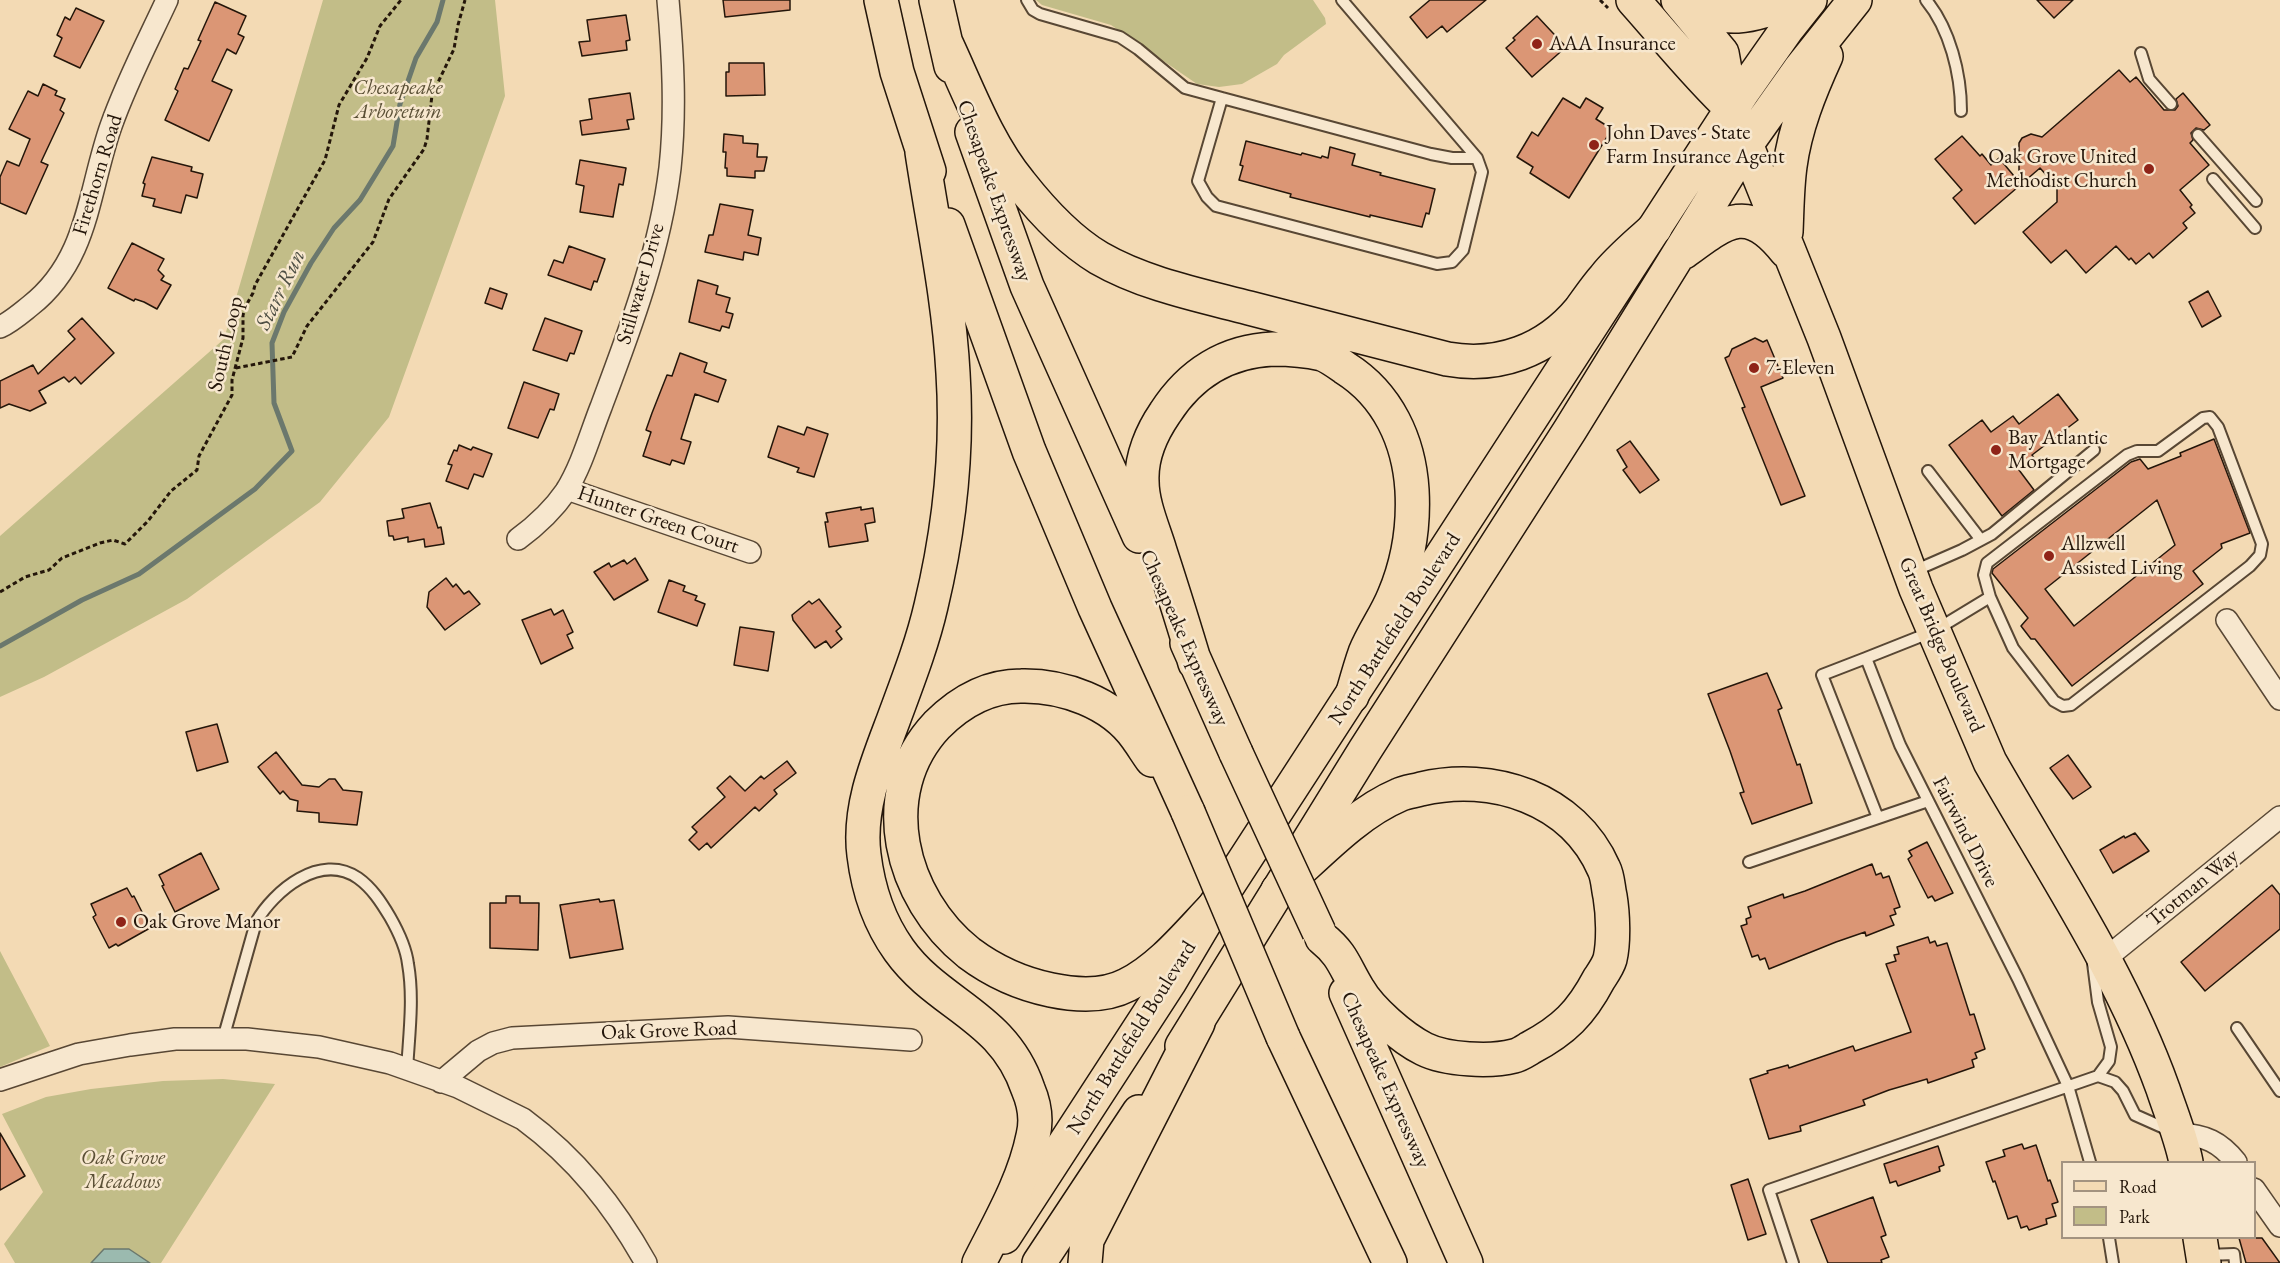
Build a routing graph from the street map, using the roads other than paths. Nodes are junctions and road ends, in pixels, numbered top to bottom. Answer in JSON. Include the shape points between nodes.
{"nodes":[{"id":1,"x":167,"y":0,"type":"edge"},
{"id":2,"x":668,"y":0,"type":"edge"},
{"id":3,"x":881,"y":0,"type":"edge"},
{"id":4,"x":936,"y":0,"type":"edge"},
{"id":5,"x":1028,"y":0,"type":"edge"},
{"id":6,"x":1342,"y":0,"type":"edge"},
{"id":7,"x":1632,"y":0,"type":"edge"},
{"id":8,"x":1795,"y":0,"type":"edge"},
{"id":9,"x":1810,"y":0,"type":"edge"},
{"id":10,"x":1926,"y":0,"type":"edge"},
{"id":11,"x":1679,"y":1,"type":"edge"},
{"id":12,"x":1851,"y":5,"type":"edge"},
{"id":13,"x":946,"y":43,"type":"junction"},
{"id":14,"x":2141,"y":53,"type":"dead end"},
{"id":15,"x":1222,"y":98,"type":"junction"},
{"id":16,"x":2171,"y":104,"type":"dead end"},
{"id":17,"x":1732,"y":110,"type":"junction"},
{"id":18,"x":1961,"y":111,"type":"dead end"},
{"id":19,"x":2198,"y":135,"type":"dead end"},
{"id":20,"x":1746,"y":145,"type":"junction"},
{"id":21,"x":922,"y":152,"type":"junction"},
{"id":22,"x":1477,"y":158,"type":"junction"},
{"id":23,"x":2213,"y":179,"type":"dead end"},
{"id":24,"x":2256,"y":201,"type":"dead end"},
{"id":25,"x":1655,"y":228,"type":"junction"},
{"id":26,"x":2255,"y":228,"type":"dead end"},
{"id":27,"x":1789,"y":250,"type":"junction"},
{"id":28,"x":1676,"y":258,"type":"junction"},
{"id":29,"x":0,"y":327,"type":"edge"},
{"id":30,"x":2094,"y":450,"type":"dead end"},
{"id":31,"x":1928,"y":471,"type":"dead end"},
{"id":32,"x":567,"y":489,"type":"junction"},
{"id":33,"x":518,"y":539,"type":"dead end"},
{"id":34,"x":1981,"y":540,"type":"junction"},
{"id":35,"x":750,"y":552,"type":"dead end"},
{"id":36,"x":1910,"y":572,"type":"junction"},
{"id":37,"x":1990,"y":597,"type":"junction"},
{"id":38,"x":2228,"y":620,"type":"dead end"},
{"id":39,"x":1934,"y":631,"type":"junction"},
{"id":40,"x":1866,"y":658,"type":"junction"},
{"id":41,"x":1196,"y":663,"type":"junction"},
{"id":42,"x":1352,"y":696,"type":"junction"},
{"id":43,"x":2280,"y":699,"type":"edge"},
{"id":44,"x":1928,"y":801,"type":"junction"},
{"id":45,"x":1188,"y":812,"type":"junction"},
{"id":46,"x":2280,"y":816,"type":"edge"},
{"id":47,"x":1878,"y":818,"type":"junction"},
{"id":48,"x":1749,"y":862,"type":"dead end"},
{"id":49,"x":1278,"y":890,"type":"junction"},
{"id":50,"x":1214,"y":907,"type":"junction"},
{"id":51,"x":2089,"y":930,"type":"junction"},
{"id":52,"x":1321,"y":935,"type":"junction"},
{"id":53,"x":2105,"y":959,"type":"junction"},
{"id":54,"x":1198,"y":1023,"type":"junction"},
{"id":55,"x":2237,"y":1028,"type":"dead end"},
{"id":56,"x":223,"y":1039,"type":"junction"},
{"id":57,"x":911,"y":1040,"type":"dead end"},
{"id":58,"x":407,"y":1070,"type":"junction"},
{"id":59,"x":2098,"y":1076,"type":"junction"},
{"id":60,"x":0,"y":1080,"type":"edge"},
{"id":61,"x":441,"y":1082,"type":"junction"},
{"id":62,"x":2068,"y":1086,"type":"junction"},
{"id":63,"x":2280,"y":1091,"type":"edge"},
{"id":64,"x":2183,"y":1148,"type":"edge"},
{"id":65,"x":2090,"y":1161,"type":"edge"},
{"id":66,"x":2235,"y":1161,"type":"edge"},
{"id":67,"x":1353,"y":1183,"type":"junction"},
{"id":68,"x":2256,"y":1192,"type":"edge"},
{"id":69,"x":2280,"y":1226,"type":"edge"},
{"id":70,"x":2109,"y":1239,"type":"edge"},
{"id":71,"x":2202,"y":1252,"type":"edge"},
{"id":72,"x":646,"y":1263,"type":"edge"},
{"id":73,"x":979,"y":1263,"type":"edge"},
{"id":74,"x":986,"y":1263,"type":"edge"},
{"id":75,"x":1040,"y":1263,"type":"edge"},
{"id":76,"x":1084,"y":1263,"type":"edge"},
{"id":77,"x":1370,"y":1263,"type":"edge"},
{"id":78,"x":1390,"y":1263,"type":"edge"},
{"id":79,"x":1466,"y":1263,"type":"edge"},
{"id":80,"x":1793,"y":1263,"type":"edge"},
{"id":81,"x":2113,"y":1263,"type":"edge"},
{"id":82,"x":2235,"y":1263,"type":"edge"}],
"edges":[{"from":1,"to":29,"type":"street","name":"Firethorn Road","via":[[111,127],[91,206],[75,249],[38,300]]},
{"from":2,"to":32,"type":"street","name":"Stillwater Drive","via":[[674,95],[670,168],[659,230],[625,344]]},
{"from":3,"to":21,"type":"main road","via":[[897,72]]},
{"from":4,"to":13,"type":"main road","name":"Chesapeake Expressway"},
{"from":5,"to":15,"type":"lane","via":[[1040,14],[1120,38],[1185,88]]},
{"from":6,"to":22,"type":"lane"},
{"from":7,"to":17,"type":"main road"},
{"from":8,"to":11,"type":"main road","via":[[1737,17],[1714,15]]},
{"from":9,"to":17,"type":"main road","name":"North Battlefield Boulevard","via":[[1763,61]]},
{"from":10,"to":18,"type":"lane","via":[[1945,31],[1961,88]]},
{"from":11,"to":17,"type":"main road","via":[[1722,53]]},
{"from":12,"to":20,"type":"main road","name":"North Battlefield Boulevard"},
{"from":12,"to":27,"type":"main road","via":[[1809,96],[1797,133],[1790,167]]},
{"from":13,"to":25,"type":"main road","via":[[987,131],[1019,182],[1084,247],[1124,271],[1251,308],[1447,359],[1501,359],[1522,354],[1550,338]]},
{"from":13,"to":41,"type":"main road","name":"Chesapeake Expressway","via":[[975,141],[1027,286]]},
{"from":14,"to":16,"type":"lane","via":[[2150,79]]},
{"from":15,"to":22,"type":"lane","via":[[1431,154]]},
{"from":15,"to":22,"type":"lane","via":[[1198,181],[1216,206],[1437,264],[1452,262],[1463,250],[1482,172]]},
{"from":17,"to":20,"type":"main road","name":"Great Bridge Boulevard"},
{"from":17,"to":25,"type":"main road","name":"North Battlefield Boulevard"},
{"from":19,"to":24,"type":"lane"},
{"from":20,"to":27,"type":"main road","name":"Great Bridge Boulevard"},
{"from":20,"to":28,"type":"main road","name":"North Battlefield Boulevard"},
{"from":21,"to":45,"type":"main road","via":[[1029,451]]},
{"from":21,"to":73,"type":"main road","via":[[951,341],[951,488],[931,606],[866,802],[863,852],[875,904],[898,949],[928,981],[984,1023],[1005,1045],[1022,1070],[1032,1098],[1034,1134],[1024,1166]]},
{"from":23,"to":26,"type":"lane"},
{"from":25,"to":42,"type":"main road","name":"North Battlefield Boulevard"},
{"from":27,"to":28,"type":"main road","via":[[1750,220],[1723,226]]},
{"from":27,"to":36,"type":"main road","name":"Great Bridge Boulevard"},
{"from":28,"to":49,"type":"main road","name":"North Battlefield Boulevard"},
{"from":30,"to":34,"type":"lane"},
{"from":31,"to":34,"type":"lane"},
{"from":32,"to":33,"type":"street","name":"Stillwater Drive","via":[[537,525]]},
{"from":32,"to":35,"type":"street","name":"Hunter Green Court"},
{"from":34,"to":36,"type":"lane"},
{"from":36,"to":39,"type":"main road","name":"Great Bridge Boulevard"},
{"from":37,"to":37,"type":"lane","via":[[1984,575],[1987,563],[2127,454],[2158,452],[2204,417],[2210,417],[2218,427],[2262,544],[2260,555],[2071,705],[2054,701],[2013,648]]},
{"from":37,"to":39,"type":"lane"},
{"from":38,"to":43,"type":"street"},
{"from":39,"to":40,"type":"lane"},
{"from":39,"to":51,"type":"main road","name":"Great Bridge Boulevard","via":[[1990,762]]},
{"from":40,"to":44,"type":"lane","name":"Fairwind Drive","via":[[1900,745]]},
{"from":40,"to":47,"type":"lane","via":[[1822,675]]},
{"from":41,"to":42,"type":"main road","via":[[1147,510],[1142,480],[1146,453],[1157,425],[1176,396],[1209,367],[1233,355],[1294,348],[1324,355],[1356,374],[1376,394],[1403,442],[1412,490],[1404,568],[1365,653]]},
{"from":41,"to":52,"type":"main road","name":"Chesapeake Expressway","bridge":true},
{"from":42,"to":50,"type":"main road","name":"North Battlefield Boulevard"},
{"from":44,"to":47,"type":"lane"},
{"from":44,"to":62,"type":"lane","name":"Fairwind Drive"},
{"from":45,"to":50,"type":"main road","via":[[1136,737],[1098,705],[1056,688],[1001,686],[956,708],[923,741],[902,788],[900,816],[902,839],[919,893],[945,930],[987,965],[1037,987],[1094,994],[1126,986],[1162,960]]},
{"from":45,"to":67,"type":"main road","bridge":true,"via":[[1283,1037]]},
{"from":46,"to":53,"type":"street","name":"Trotman Way"},
{"from":47,"to":48,"type":"lane"},
{"from":49,"to":52,"type":"main road","via":[[1367,812],[1400,794],[1442,784],[1472,783],[1496,785],[1527,795],[1555,811],[1584,836],[1605,870],[1613,913],[1610,960],[1586,1004],[1565,1026],[1514,1056],[1471,1060],[1425,1050],[1384,1020],[1358,990],[1338,952]]},
{"from":49,"to":54,"type":"main road","name":"North Battlefield Boulevard"},
{"from":50,"to":74,"type":"main road","name":"North Battlefield Boulevard","via":[[1169,983]]},
{"from":51,"to":53,"type":"main road","name":"Great Bridge Boulevard"},
{"from":51,"to":59,"type":"lane","via":[[2098,1002],[2111,1047],[2109,1061]]},
{"from":52,"to":79,"type":"main road","name":"Chesapeake Expressway"},
{"from":53,"to":64,"type":"main road","name":"Great Bridge Boulevard","via":[[2153,1062]]},
{"from":54,"to":75,"type":"main road","name":"North Battlefield Boulevard"},
{"from":54,"to":76,"type":"main road","via":[[1087,1240]]},
{"from":55,"to":63,"type":"lane"},
{"from":56,"to":58,"type":"street","via":[[319,1047]]},
{"from":56,"to":58,"type":"lane","via":[[256,922],[265,906],[309,874],[337,871],[356,876],[371,890],[400,935],[408,963],[411,1009]]},
{"from":56,"to":60,"type":"street","via":[[175,1039],[79,1054]]},
{"from":57,"to":61,"type":"street","name":"Oak Grove Road","via":[[728,1027],[512,1038],[492,1042]]},
{"from":58,"to":61,"type":"street"},
{"from":59,"to":62,"type":"lane"},
{"from":59,"to":64,"type":"lane","via":[[2115,1082],[2135,1115]]},
{"from":61,"to":72,"type":"street","via":[[523,1119],[571,1159],[601,1193]]},
{"from":62,"to":65,"type":"lane","name":"Fairwind Drive"},
{"from":62,"to":80,"type":"lane","via":[[1769,1190]]},
{"from":64,"to":66,"type":"street","via":[[2195,1135],[2214,1141]]},
{"from":67,"to":77,"type":"main road"},
{"from":67,"to":78,"type":"main road"},
{"from":68,"to":69,"type":"street"},
{"from":70,"to":81,"type":"lane"},
{"from":71,"to":82,"type":"lane","via":[[2234,1254]]}]}
